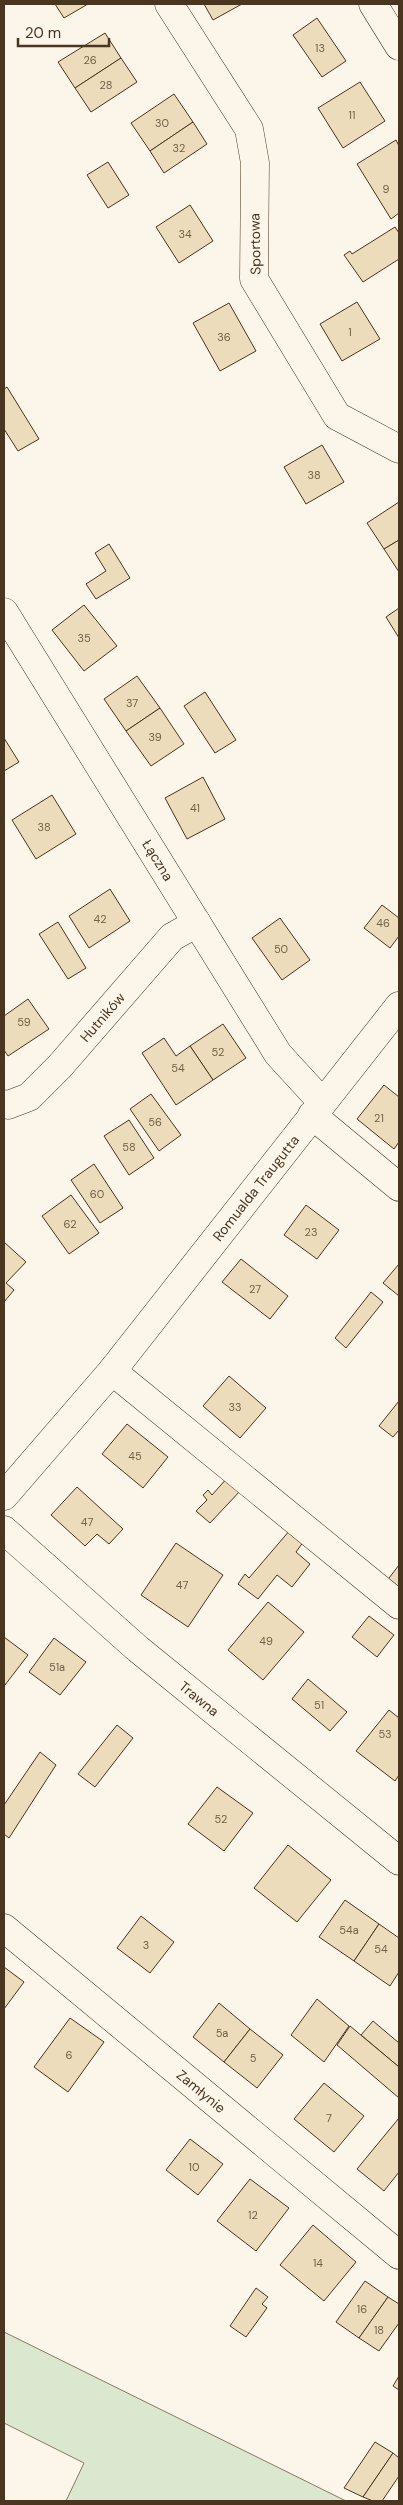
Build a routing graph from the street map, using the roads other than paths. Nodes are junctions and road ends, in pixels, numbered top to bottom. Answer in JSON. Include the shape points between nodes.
{"nodes":[{"id":1,"x":169,"y":4,"type":"edge"},
{"id":2,"x":373,"y":4,"type":"edge"},
{"id":3,"x":399,"y":46,"type":"edge"},
{"id":4,"x":399,"y":449,"type":"edge"},
{"id":5,"x":4,"y":612,"type":"edge"},
{"id":6,"x":197,"y":923,"type":"junction"},
{"id":7,"x":399,"y":1006,"type":"edge"},
{"id":8,"x":4,"y":1104,"type":"edge"},
{"id":9,"x":317,"y":1109,"type":"junction"},
{"id":10,"x":399,"y":1186,"type":"edge"},
{"id":11,"x":112,"y":1371,"type":"junction"},
{"id":12,"x":8,"y":1483,"type":"edge"},
{"id":13,"x":4,"y":1530,"type":"edge"},
{"id":14,"x":399,"y":1605,"type":"edge"},
{"id":15,"x":399,"y":1861,"type":"edge"},
{"id":16,"x":4,"y":1928,"type":"edge"},
{"id":17,"x":399,"y":2255,"type":"edge"}],
"edges":[{"from":1,"to":4,"type":"street","name":"Sportowa","via":[[249,129],[255,163],[254,279],[337,416]]},
{"from":2,"to":3,"type":"street"},
{"from":5,"to":6,"type":"street","name":"Łączna"},
{"from":6,"to":8,"type":"street","name":"Hutników","via":[[172,936],[30,1097]]},
{"from":6,"to":9,"type":"street","name":"Łączna","via":[[278,1054]]},
{"from":7,"to":9,"type":"street","name":"Romualda Traugutta"},
{"from":9,"to":10,"type":"street","name":"Łączna"},
{"from":9,"to":11,"type":"street","name":"Romualda Traugutta"},
{"from":11,"to":12,"type":"street","name":"Romualda Traugutta"},
{"from":11,"to":14,"type":"street"},
{"from":13,"to":15,"type":"street","name":"Trawna","via":[[138,1649]]},
{"from":16,"to":17,"type":"street","name":"Zamłynie"}]}
